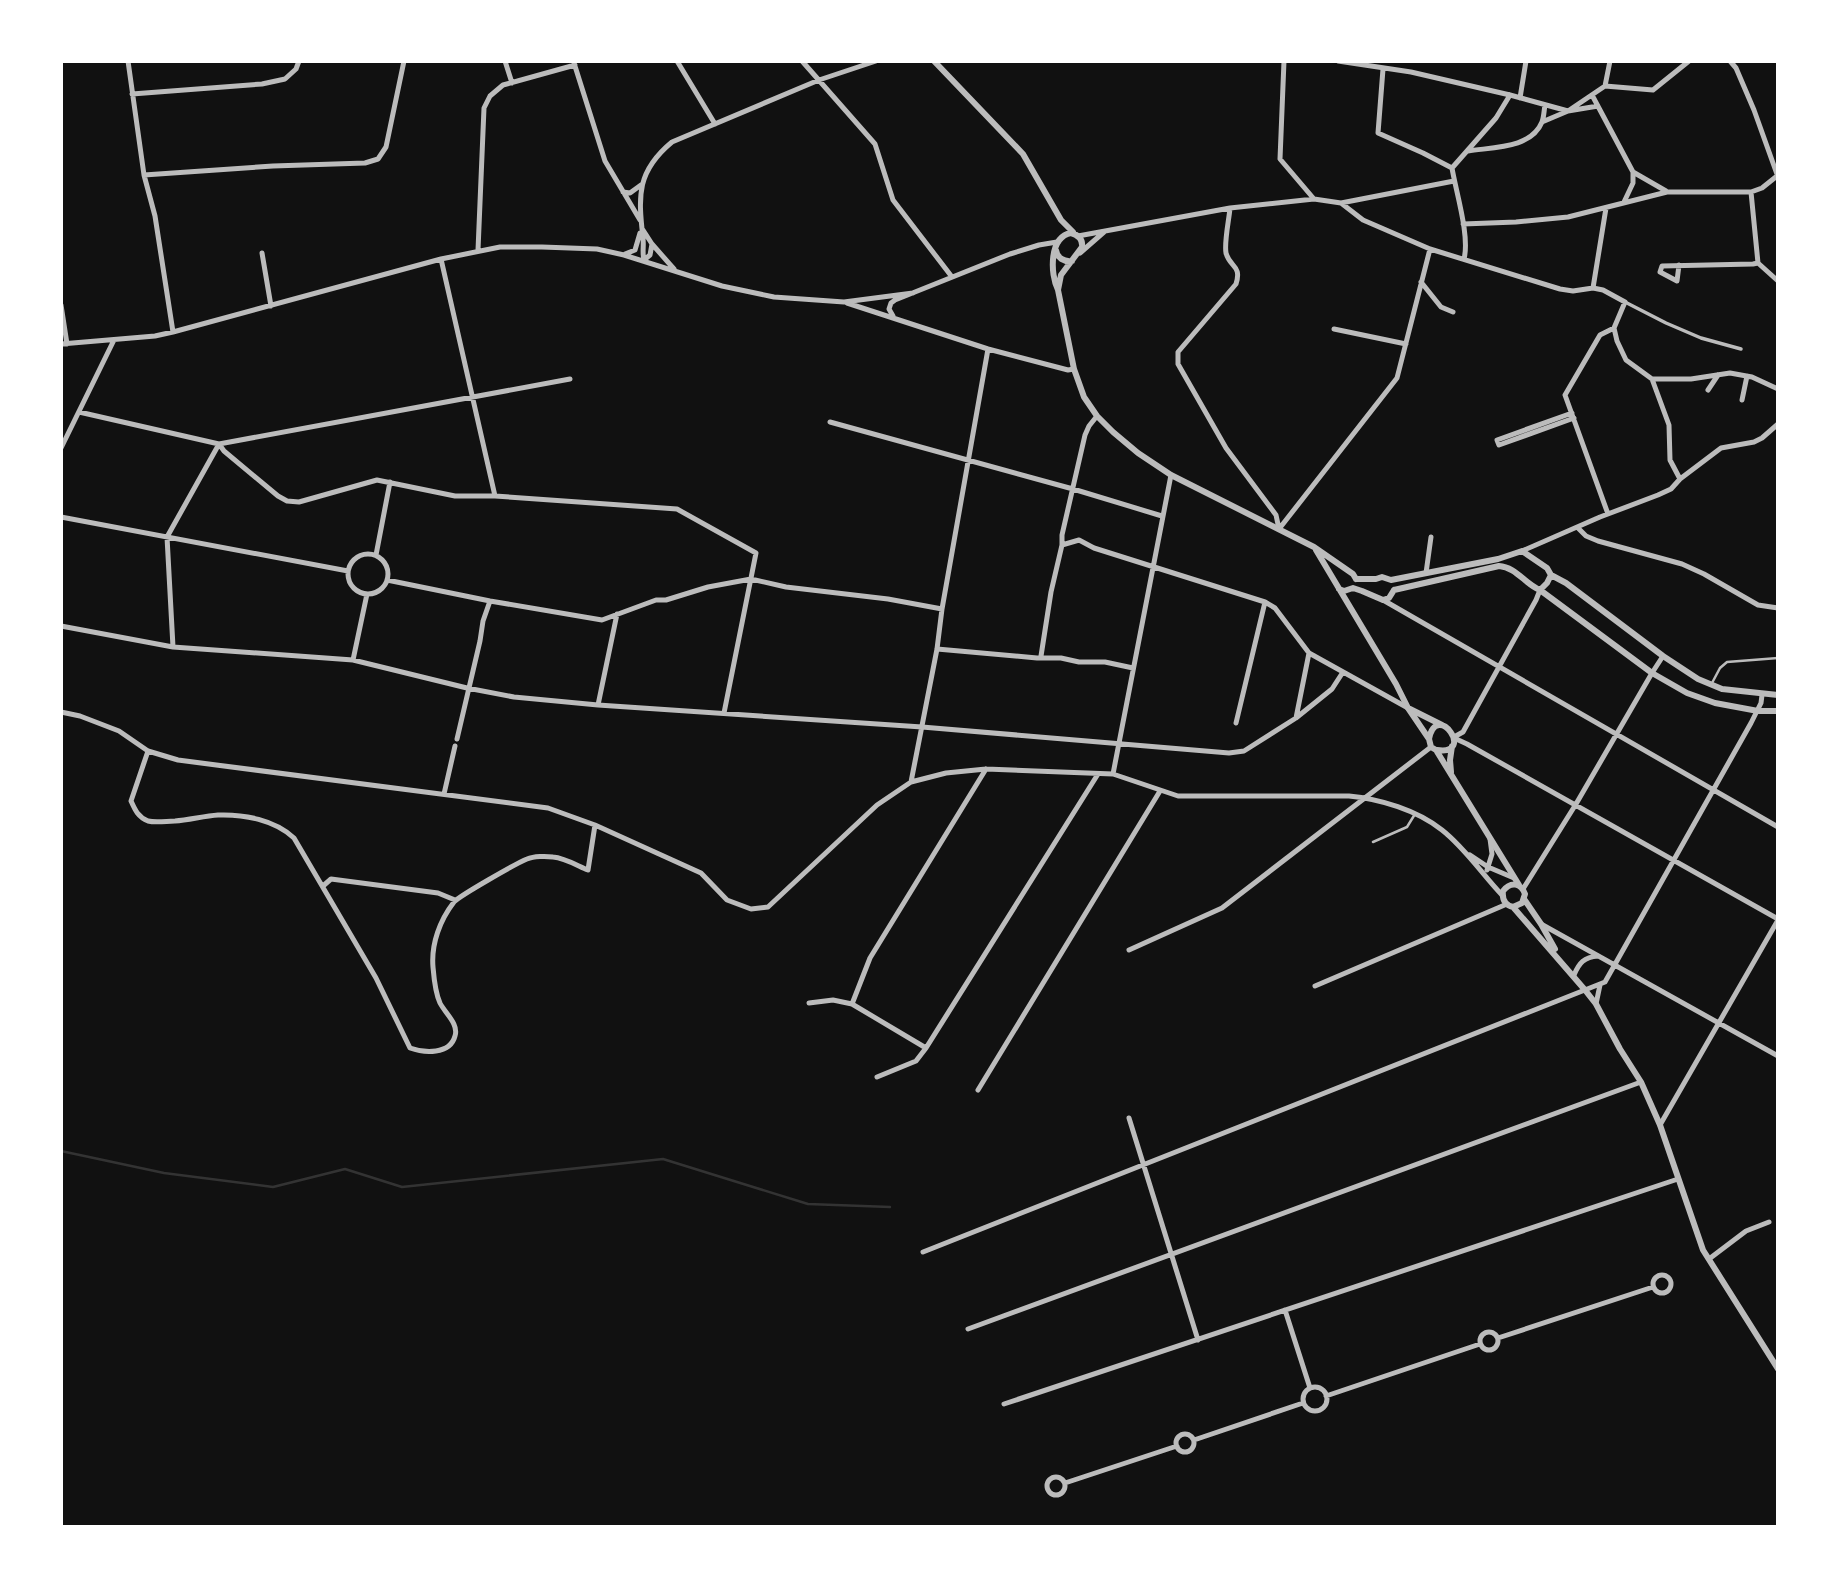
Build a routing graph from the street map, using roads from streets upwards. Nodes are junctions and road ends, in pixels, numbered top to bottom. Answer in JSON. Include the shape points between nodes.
{"nodes":[{"id":1,"x":128,"y":61,"type":"edge"},
{"id":2,"x":299,"y":61,"type":"edge"},
{"id":3,"x":404,"y":61,"type":"edge"},
{"id":4,"x":505,"y":61,"type":"edge"},
{"id":5,"x":677,"y":61,"type":"edge"},
{"id":6,"x":802,"y":61,"type":"edge"},
{"id":7,"x":876,"y":61,"type":"edge"},
{"id":8,"x":934,"y":61,"type":"edge"},
{"id":9,"x":1284,"y":61,"type":"edge"},
{"id":10,"x":1338,"y":61,"type":"edge"},
{"id":11,"x":1408,"y":61,"type":"edge"},
{"id":12,"x":1526,"y":61,"type":"edge"},
{"id":13,"x":1610,"y":61,"type":"edge"},
{"id":14,"x":1689,"y":61,"type":"edge"},
{"id":15,"x":1730,"y":61,"type":"edge"},
{"id":16,"x":574,"y":63,"type":"edge"},
{"id":17,"x":1383,"y":69,"type":"junction"},
{"id":18,"x":1407,"y":72,"type":"junction"},
{"id":19,"x":819,"y":79,"type":"junction"},
{"id":20,"x":512,"y":83,"type":"junction"},
{"id":21,"x":1605,"y":86,"type":"junction"},
{"id":22,"x":132,"y":94,"type":"junction"},
{"id":23,"x":1510,"y":95,"type":"junction"},
{"id":24,"x":1592,"y":95,"type":"junction"},
{"id":25,"x":1520,"y":98,"type":"junction"},
{"id":26,"x":1545,"y":105,"type":"junction"},
{"id":27,"x":1598,"y":106,"type":"junction"},
{"id":28,"x":1568,"y":111,"type":"junction"},
{"id":29,"x":1542,"y":122,"type":"junction"},
{"id":30,"x":715,"y":124,"type":"junction"},
{"id":31,"x":1468,"y":150,"type":"junction"},
{"id":32,"x":1452,"y":168,"type":"junction"},
{"id":33,"x":1633,"y":172,"type":"junction"},
{"id":34,"x":145,"y":175,"type":"junction"},
{"id":35,"x":1777,"y":177,"type":"edge"},
{"id":36,"x":1454,"y":181,"type":"junction"},
{"id":37,"x":641,"y":185,"type":"junction"},
{"id":38,"x":623,"y":192,"type":"junction"},
{"id":39,"x":1667,"y":192,"type":"junction"},
{"id":40,"x":1751,"y":192,"type":"junction"},
{"id":41,"x":1314,"y":199,"type":"junction"},
{"id":42,"x":1624,"y":202,"type":"junction"},
{"id":43,"x":1341,"y":203,"type":"junction"},
{"id":44,"x":1230,"y":208,"type":"junction"},
{"id":45,"x":1606,"y":208,"type":"junction"},
{"id":46,"x":1061,"y":220,"type":"junction"},
{"id":47,"x":641,"y":223,"type":"junction"},
{"id":48,"x":1463,"y":224,"type":"junction"},
{"id":49,"x":1106,"y":230,"type":"junction"},
{"id":50,"x":1077,"y":235,"type":"junction"},
{"id":51,"x":1057,"y":243,"type":"junction"},
{"id":52,"x":652,"y":244,"type":"junction"},
{"id":53,"x":1430,"y":249,"type":"junction"},
{"id":54,"x":478,"y":250,"type":"junction"},
{"id":55,"x":262,"y":253,"type":"dead end"},
{"id":56,"x":1079,"y":254,"type":"junction"},
{"id":57,"x":624,"y":255,"type":"junction"},
{"id":58,"x":441,"y":259,"type":"junction"},
{"id":59,"x":1464,"y":259,"type":"junction"},
{"id":60,"x":644,"y":260,"type":"junction"},
{"id":61,"x":1072,"y":261,"type":"junction"},
{"id":62,"x":1758,"y":263,"type":"junction"},
{"id":63,"x":1679,"y":265,"type":"dead end"},
{"id":64,"x":676,"y":271,"type":"junction"},
{"id":65,"x":952,"y":277,"type":"junction"},
{"id":66,"x":1777,"y":278,"type":"edge"},
{"id":67,"x":1421,"y":282,"type":"junction"},
{"id":68,"x":1593,"y":288,"type":"junction"},
{"id":69,"x":1058,"y":290,"type":"junction"},
{"id":70,"x":913,"y":293,"type":"junction"},
{"id":71,"x":844,"y":302,"type":"junction"},
{"id":72,"x":1625,"y":302,"type":"junction"},
{"id":73,"x":61,"y":305,"type":"edge"},
{"id":74,"x":271,"y":306,"type":"junction"},
{"id":75,"x":1453,"y":312,"type":"dead end"},
{"id":76,"x":894,"y":317,"type":"junction"},
{"id":77,"x":1614,"y":328,"type":"junction"},
{"id":78,"x":1334,"y":329,"type":"dead end"},
{"id":79,"x":173,"y":332,"type":"junction"},
{"id":80,"x":114,"y":340,"type":"junction"},
{"id":81,"x":64,"y":344,"type":"edge"},
{"id":82,"x":1406,"y":344,"type":"junction"},
{"id":83,"x":988,"y":349,"type":"junction"},
{"id":84,"x":1741,"y":349,"type":"dead end"},
{"id":85,"x":1074,"y":369,"type":"junction"},
{"id":86,"x":1718,"y":375,"type":"junction"},
{"id":87,"x":1746,"y":376,"type":"junction"},
{"id":88,"x":570,"y":379,"type":"dead end"},
{"id":89,"x":1653,"y":379,"type":"junction"},
{"id":90,"x":1778,"y":389,"type":"edge"},
{"id":91,"x":1708,"y":390,"type":"dead end"},
{"id":92,"x":472,"y":397,"type":"junction"},
{"id":93,"x":1742,"y":401,"type":"dead end"},
{"id":94,"x":79,"y":412,"type":"junction"},
{"id":95,"x":1097,"y":416,"type":"junction"},
{"id":96,"x":1573,"y":416,"type":"junction"},
{"id":97,"x":830,"y":422,"type":"dead end"},
{"id":98,"x":1778,"y":424,"type":"edge"},
{"id":99,"x":219,"y":444,"type":"junction"},
{"id":100,"x":61,"y":448,"type":"edge"},
{"id":101,"x":969,"y":461,"type":"junction"},
{"id":102,"x":1171,"y":475,"type":"junction"},
{"id":103,"x":1679,"y":480,"type":"junction"},
{"id":104,"x":390,"y":482,"type":"junction"},
{"id":105,"x":1073,"y":489,"type":"junction"},
{"id":106,"x":495,"y":496,"type":"junction"},
{"id":107,"x":1608,"y":513,"type":"junction"},
{"id":108,"x":1162,"y":516,"type":"junction"},
{"id":109,"x":61,"y":517,"type":"edge"},
{"id":110,"x":1578,"y":528,"type":"junction"},
{"id":111,"x":1279,"y":529,"type":"junction"},
{"id":112,"x":167,"y":537,"type":"junction"},
{"id":113,"x":1431,"y":537,"type":"dead end"},
{"id":114,"x":1062,"y":545,"type":"junction"},
{"id":115,"x":1314,"y":547,"type":"junction"},
{"id":116,"x":1520,"y":551,"type":"junction"},
{"id":117,"x":376,"y":555,"type":"junction"},
{"id":118,"x":1152,"y":566,"type":"junction"},
{"id":119,"x":1509,"y":568,"type":"junction"},
{"id":120,"x":348,"y":571,"type":"junction"},
{"id":121,"x":1347,"y":572,"type":"junction"},
{"id":122,"x":1426,"y":573,"type":"junction"},
{"id":123,"x":1551,"y":575,"type":"junction"},
{"id":124,"x":751,"y":579,"type":"junction"},
{"id":125,"x":1356,"y":579,"type":"junction"},
{"id":126,"x":1376,"y":579,"type":"junction"},
{"id":127,"x":387,"y":580,"type":"junction"},
{"id":128,"x":1391,"y":580,"type":"junction"},
{"id":129,"x":1338,"y":587,"type":"junction"},
{"id":130,"x":1351,"y":590,"type":"junction"},
{"id":131,"x":1394,"y":590,"type":"junction"},
{"id":132,"x":1540,"y":590,"type":"junction"},
{"id":133,"x":367,"y":594,"type":"junction"},
{"id":134,"x":1373,"y":596,"type":"junction"},
{"id":135,"x":1383,"y":600,"type":"junction"},
{"id":136,"x":490,"y":601,"type":"junction"},
{"id":137,"x":1265,"y":602,"type":"junction"},
{"id":138,"x":1351,"y":607,"type":"junction"},
{"id":139,"x":1778,"y":608,"type":"edge"},
{"id":140,"x":942,"y":609,"type":"junction"},
{"id":141,"x":617,"y":614,"type":"junction"},
{"id":142,"x":61,"y":626,"type":"edge"},
{"id":143,"x":173,"y":647,"type":"junction"},
{"id":144,"x":937,"y":649,"type":"junction"},
{"id":145,"x":1309,"y":653,"type":"junction"},
{"id":146,"x":1041,"y":656,"type":"junction"},
{"id":147,"x":1663,"y":656,"type":"junction"},
{"id":148,"x":353,"y":660,"type":"junction"},
{"id":149,"x":1133,"y":668,"type":"junction"},
{"id":150,"x":1499,"y":668,"type":"junction"},
{"id":151,"x":1343,"y":672,"type":"junction"},
{"id":152,"x":1652,"y":673,"type":"junction"},
{"id":153,"x":467,"y":688,"type":"junction"},
{"id":154,"x":1762,"y":695,"type":"junction"},
{"id":155,"x":1778,"y":695,"type":"edge"},
{"id":156,"x":598,"y":705,"type":"junction"},
{"id":157,"x":1408,"y":708,"type":"junction"},
{"id":158,"x":1758,"y":711,"type":"junction"},
{"id":159,"x":1778,"y":711,"type":"edge"},
{"id":160,"x":61,"y":712,"type":"edge"},
{"id":161,"x":724,"y":713,"type":"junction"},
{"id":162,"x":1296,"y":718,"type":"junction"},
{"id":163,"x":1236,"y":723,"type":"dead end"},
{"id":164,"x":1444,"y":726,"type":"junction"},
{"id":165,"x":922,"y":727,"type":"junction"},
{"id":166,"x":1616,"y":735,"type":"junction"},
{"id":167,"x":457,"y":739,"type":"dead end"},
{"id":168,"x":1453,"y":740,"type":"junction"},
{"id":169,"x":1119,"y":743,"type":"junction"},
{"id":170,"x":1432,"y":745,"type":"junction"},
{"id":171,"x":455,"y":746,"type":"dead end"},
{"id":172,"x":148,"y":751,"type":"junction"},
{"id":173,"x":986,"y":769,"type":"junction"},
{"id":174,"x":1098,"y":774,"type":"junction"},
{"id":175,"x":1113,"y":774,"type":"junction"},
{"id":176,"x":1451,"y":774,"type":"junction"},
{"id":177,"x":911,"y":782,"type":"junction"},
{"id":178,"x":1713,"y":790,"type":"junction"},
{"id":179,"x":1160,"y":791,"type":"junction"},
{"id":180,"x":444,"y":794,"type":"junction"},
{"id":181,"x":1364,"y":798,"type":"junction"},
{"id":182,"x":1576,"y":804,"type":"junction"},
{"id":183,"x":595,"y":825,"type":"junction"},
{"id":184,"x":1778,"y":827,"type":"edge"},
{"id":185,"x":1490,"y":836,"type":"junction"},
{"id":186,"x":1465,"y":851,"type":"junction"},
{"id":187,"x":1672,"y":859,"type":"junction"},
{"id":188,"x":1488,"y":867,"type":"junction"},
{"id":189,"x":1486,"y":877,"type":"junction"},
{"id":190,"x":1519,"y":884,"type":"junction"},
{"id":191,"x":323,"y":886,"type":"junction"},
{"id":192,"x":1502,"y":895,"type":"junction"},
{"id":193,"x":1524,"y":899,"type":"junction"},
{"id":194,"x":455,"y":900,"type":"junction"},
{"id":195,"x":1510,"y":905,"type":"junction"},
{"id":196,"x":1778,"y":919,"type":"edge"},
{"id":197,"x":1541,"y":924,"type":"junction"},
{"id":198,"x":1129,"y":950,"type":"dead end"},
{"id":199,"x":1598,"y":956,"type":"junction"},
{"id":200,"x":1562,"y":960,"type":"junction"},
{"id":201,"x":1614,"y":964,"type":"junction"},
{"id":202,"x":1574,"y":975,"type":"junction"},
{"id":203,"x":1600,"y":985,"type":"junction"},
{"id":204,"x":1315,"y":986,"type":"dead end"},
{"id":205,"x":1585,"y":989,"type":"junction"},
{"id":206,"x":809,"y":1003,"type":"dead end"},
{"id":207,"x":852,"y":1004,"type":"junction"},
{"id":208,"x":1596,"y":1004,"type":"junction"},
{"id":209,"x":1719,"y":1023,"type":"junction"},
{"id":210,"x":926,"y":1048,"type":"junction"},
{"id":211,"x":1778,"y":1056,"type":"edge"},
{"id":212,"x":877,"y":1077,"type":"dead end"},
{"id":213,"x":1641,"y":1082,"type":"junction"},
{"id":214,"x":978,"y":1090,"type":"dead end"},
{"id":215,"x":1129,"y":1118,"type":"dead end"},
{"id":216,"x":1660,"y":1125,"type":"junction"},
{"id":217,"x":1142,"y":1165,"type":"junction"},
{"id":218,"x":1678,"y":1179,"type":"junction"},
{"id":219,"x":1769,"y":1222,"type":"dead end"},
{"id":220,"x":923,"y":1252,"type":"dead end"},
{"id":221,"x":1170,"y":1254,"type":"junction"},
{"id":222,"x":1709,"y":1259,"type":"junction"},
{"id":223,"x":1653,"y":1287,"type":"dead end"},
{"id":224,"x":1285,"y":1310,"type":"junction"},
{"id":225,"x":968,"y":1329,"type":"dead end"},
{"id":226,"x":1498,"y":1338,"type":"junction"},
{"id":227,"x":1198,"y":1340,"type":"junction"},
{"id":228,"x":1480,"y":1344,"type":"junction"},
{"id":229,"x":1778,"y":1369,"type":"edge"},
{"id":230,"x":1310,"y":1388,"type":"junction"},
{"id":231,"x":1326,"y":1396,"type":"junction"},
{"id":232,"x":1303,"y":1403,"type":"junction"},
{"id":233,"x":1004,"y":1404,"type":"dead end"},
{"id":234,"x":1194,"y":1440,"type":"junction"},
{"id":235,"x":1177,"y":1446,"type":"junction"},
{"id":236,"x":1065,"y":1483,"type":"dead end"}],
"edges":[{"from":1,"to":22,"type":"street"},
{"from":2,"to":22,"type":"street","via":[[285,79],[262,84]]},
{"from":3,"to":34,"type":"street","via":[[386,147],[378,159]]},
{"from":4,"to":20,"type":"street"},
{"from":5,"to":30,"type":"street"},
{"from":6,"to":19,"type":"street"},
{"from":7,"to":19,"type":"street"},
{"from":8,"to":46,"type":"street","via":[[1023,154]]},
{"from":9,"to":41,"type":"street","via":[[1280,159]]},
{"from":10,"to":17,"type":"street"},
{"from":11,"to":18,"type":"street"},
{"from":12,"to":25,"type":"street"},
{"from":13,"to":21,"type":"street"},
{"from":14,"to":21,"type":"street","via":[[1653,90]]},
{"from":15,"to":35,"type":"street","via":[[1754,110]]},
{"from":16,"to":20,"type":"street"},
{"from":16,"to":38,"type":"street","via":[[605,161]]},
{"from":17,"to":18,"type":"street"},
{"from":17,"to":32,"type":"street","via":[[1378,133]]},
{"from":18,"to":23,"type":"street"},
{"from":19,"to":30,"type":"street"},
{"from":19,"to":65,"type":"street","via":[[875,144],[893,200]]},
{"from":20,"to":54,"type":"street","via":[[490,96],[484,108]]},
{"from":21,"to":24,"type":"street"},
{"from":22,"to":34,"type":"street"},
{"from":23,"to":25,"type":"street"},
{"from":23,"to":31,"type":"street"},
{"from":24,"to":27,"type":"street"},
{"from":24,"to":28,"type":"street"},
{"from":25,"to":26,"type":"street"},
{"from":26,"to":28,"type":"street"},
{"from":26,"to":29,"type":"street"},
{"from":27,"to":28,"type":"street"},
{"from":27,"to":33,"type":"street"},
{"from":28,"to":29,"type":"street"},
{"from":29,"to":31,"type":"street","via":[[1532,137],[1515,144]]},
{"from":30,"to":37,"type":"street","via":[[666,146],[650,164]]},
{"from":31,"to":32,"type":"street"},
{"from":32,"to":36,"type":"street"},
{"from":33,"to":39,"type":"street"},
{"from":33,"to":42,"type":"street"},
{"from":34,"to":79,"type":"street"},
{"from":35,"to":40,"type":"street"},
{"from":36,"to":43,"type":"street"},
{"from":36,"to":48,"type":"street"},
{"from":37,"to":38,"type":"street"},
{"from":37,"to":47,"type":"street"},
{"from":38,"to":47,"type":"street"},
{"from":39,"to":40,"type":"street"},
{"from":39,"to":42,"type":"street"},
{"from":40,"to":62,"type":"street"},
{"from":41,"to":43,"type":"street"},
{"from":41,"to":44,"type":"street"},
{"from":42,"to":45,"type":"street"},
{"from":43,"to":53,"type":"street","via":[[1363,219]]},
{"from":44,"to":49,"type":"street"},
{"from":44,"to":111,"type":"street","via":[[1226,252],[1239,275],[1178,352],[1178,364],[1226,449],[1276,516]]},
{"from":45,"to":48,"type":"street","via":[[1569,217]]},
{"from":45,"to":68,"type":"street"},
{"from":46,"to":50,"type":"street"},
{"from":46,"to":51,"type":"street","via":[[1063,231]]},
{"from":47,"to":52,"type":"street"},
{"from":47,"to":57,"type":"street","via":[[635,250]]},
{"from":47,"to":60,"type":"street"},
{"from":48,"to":59,"type":"street"},
{"from":49,"to":50,"type":"street"},
{"from":49,"to":56,"type":"street"},
{"from":50,"to":51,"type":"street","via":[[1067,233]]},
{"from":50,"to":56,"type":"street","via":[[1083,245]]},
{"from":51,"to":61,"type":"street","via":[[1059,257]]},
{"from":51,"to":65,"type":"street","via":[[1010,254]]},
{"from":51,"to":69,"type":"street","via":[[1054,267]]},
{"from":52,"to":60,"type":"street"},
{"from":52,"to":64,"type":"street"},
{"from":53,"to":59,"type":"street"},
{"from":53,"to":67,"type":"street"},
{"from":54,"to":57,"type":"street","via":[[542,247]]},
{"from":54,"to":58,"type":"street"},
{"from":55,"to":74,"type":"street"},
{"from":56,"to":61,"type":"street"},
{"from":57,"to":60,"type":"street"},
{"from":58,"to":74,"type":"street"},
{"from":58,"to":92,"type":"street"},
{"from":59,"to":68,"type":"street","via":[[1560,289]]},
{"from":60,"to":64,"type":"street"},
{"from":61,"to":69,"type":"street","via":[[1061,275]]},
{"from":62,"to":63,"type":"street"},
{"from":62,"to":66,"type":"street"},
{"from":64,"to":71,"type":"street","via":[[774,298]]},
{"from":65,"to":70,"type":"street"},
{"from":67,"to":75,"type":"street","via":[[1441,307]]},
{"from":67,"to":82,"type":"street"},
{"from":68,"to":72,"type":"street"},
{"from":69,"to":85,"type":"street"},
{"from":70,"to":71,"type":"street"},
{"from":70,"to":76,"type":"street","via":[[891,303],[889,311]]},
{"from":71,"to":76,"type":"street"},
{"from":72,"to":77,"type":"street"},
{"from":72,"to":84,"type":"street","via":[[1702,338]]},
{"from":73,"to":81,"type":"street"},
{"from":74,"to":79,"type":"street"},
{"from":76,"to":83,"type":"street"},
{"from":77,"to":89,"type":"street","via":[[1626,360]]},
{"from":77,"to":96,"type":"street","via":[[1600,335],[1565,395]]},
{"from":78,"to":82,"type":"street"},
{"from":79,"to":80,"type":"street"},
{"from":80,"to":81,"type":"street"},
{"from":80,"to":94,"type":"street"},
{"from":82,"to":111,"type":"street","via":[[1397,378]]},
{"from":83,"to":85,"type":"street"},
{"from":83,"to":101,"type":"street"},
{"from":85,"to":95,"type":"street"},
{"from":86,"to":87,"type":"street"},
{"from":86,"to":89,"type":"street"},
{"from":86,"to":91,"type":"street"},
{"from":87,"to":90,"type":"street"},
{"from":87,"to":93,"type":"street"},
{"from":88,"to":92,"type":"street"},
{"from":89,"to":103,"type":"street","via":[[1669,425],[1670,460]]},
{"from":92,"to":99,"type":"street"},
{"from":92,"to":106,"type":"street"},
{"from":94,"to":99,"type":"street"},
{"from":94,"to":100,"type":"street"},
{"from":95,"to":102,"type":"street"},
{"from":95,"to":105,"type":"street","via":[[1085,435]]},
{"from":96,"to":96,"type":"street","via":[[1497,440],[1499,445]]},
{"from":96,"to":107,"type":"street"},
{"from":97,"to":101,"type":"street"},
{"from":98,"to":103,"type":"street","via":[[1754,442],[1721,449]]},
{"from":99,"to":104,"type":"street","via":[[287,501],[299,502],[377,480]]},
{"from":99,"to":112,"type":"street"},
{"from":101,"to":105,"type":"street"},
{"from":101,"to":140,"type":"street"},
{"from":102,"to":108,"type":"street"},
{"from":102,"to":111,"type":"street"},
{"from":103,"to":107,"type":"street","via":[[1671,489]]},
{"from":104,"to":106,"type":"street","via":[[455,496]]},
{"from":104,"to":117,"type":"street"},
{"from":105,"to":108,"type":"street"},
{"from":105,"to":114,"type":"street"},
{"from":106,"to":124,"type":"street","via":[[677,509],[756,553]]},
{"from":107,"to":110,"type":"street"},
{"from":108,"to":118,"type":"street"},
{"from":109,"to":112,"type":"street"},
{"from":110,"to":116,"type":"street"},
{"from":110,"to":139,"type":"street","via":[[1598,541],[1682,564],[1758,605]]},
{"from":111,"to":115,"type":"street"},
{"from":112,"to":120,"type":"street"},
{"from":112,"to":143,"type":"street"},
{"from":113,"to":122,"type":"street"},
{"from":114,"to":118,"type":"street","via":[[1079,540]]},
{"from":114,"to":146,"type":"street"},
{"from":115,"to":121,"type":"street"},
{"from":115,"to":129,"type":"street"},
{"from":116,"to":119,"type":"street","via":[[1509,560]]},
{"from":116,"to":122,"type":"street"},
{"from":116,"to":123,"type":"street"},
{"from":117,"to":120,"type":"street","via":[[358,556]]},
{"from":117,"to":127,"type":"street","via":[[386,565]]},
{"from":118,"to":137,"type":"street"},
{"from":118,"to":149,"type":"street"},
{"from":119,"to":131,"type":"street","via":[[1499,566]]},
{"from":119,"to":132,"type":"street"},
{"from":120,"to":133,"type":"street","via":[[352,587]]},
{"from":121,"to":125,"type":"street"},
{"from":121,"to":129,"type":"street","via":[[1338,575]]},
{"from":122,"to":128,"type":"street"},
{"from":123,"to":132,"type":"street"},
{"from":123,"to":147,"type":"street"},
{"from":124,"to":140,"type":"street"},
{"from":124,"to":141,"type":"street","via":[[656,600]]},
{"from":124,"to":161,"type":"street"},
{"from":125,"to":126,"type":"street"},
{"from":125,"to":130,"type":"street"},
{"from":126,"to":128,"type":"street"},
{"from":126,"to":134,"type":"street","via":[[1371,585]]},
{"from":127,"to":133,"type":"street","via":[[376,592]]},
{"from":127,"to":136,"type":"street"},
{"from":128,"to":131,"type":"street"},
{"from":129,"to":130,"type":"street"},
{"from":129,"to":138,"type":"street"},
{"from":130,"to":134,"type":"street"},
{"from":130,"to":138,"type":"street"},
{"from":131,"to":135,"type":"street"},
{"from":132,"to":150,"type":"street"},
{"from":132,"to":152,"type":"street"},
{"from":133,"to":148,"type":"street"},
{"from":134,"to":135,"type":"street"},
{"from":135,"to":150,"type":"street"},
{"from":136,"to":141,"type":"street","via":[[590,619]]},
{"from":136,"to":153,"type":"street"},
{"from":137,"to":145,"type":"street","via":[[1275,608]]},
{"from":137,"to":163,"type":"street"},
{"from":138,"to":157,"type":"street"},
{"from":140,"to":144,"type":"street"},
{"from":141,"to":156,"type":"street"},
{"from":142,"to":143,"type":"street"},
{"from":143,"to":148,"type":"street"},
{"from":144,"to":146,"type":"street"},
{"from":144,"to":165,"type":"street"},
{"from":145,"to":151,"type":"street"},
{"from":145,"to":162,"type":"street"},
{"from":146,"to":149,"type":"street"},
{"from":147,"to":152,"type":"street"},
{"from":147,"to":154,"type":"street","via":[[1722,689]]},
{"from":148,"to":153,"type":"street"},
{"from":149,"to":169,"type":"street"},
{"from":150,"to":166,"type":"street"},
{"from":150,"to":168,"type":"street","via":[[1463,732]]},
{"from":151,"to":157,"type":"street"},
{"from":151,"to":162,"type":"street","via":[[1332,690]]},
{"from":152,"to":158,"type":"street","via":[[1687,693]]},
{"from":152,"to":166,"type":"street"},
{"from":153,"to":156,"type":"street"},
{"from":153,"to":167,"type":"street"},
{"from":154,"to":155,"type":"street"},
{"from":154,"to":158,"type":"street"},
{"from":156,"to":161,"type":"street"},
{"from":157,"to":164,"type":"street"},
{"from":157,"to":170,"type":"street"},
{"from":158,"to":159,"type":"street"},
{"from":158,"to":178,"type":"street"},
{"from":160,"to":172,"type":"street","via":[[119,731]]},
{"from":161,"to":165,"type":"street"},
{"from":162,"to":169,"type":"street","via":[[1244,751]]},
{"from":164,"to":168,"type":"street"},
{"from":164,"to":170,"type":"street","via":[[1433,729]]},
{"from":165,"to":169,"type":"street"},
{"from":165,"to":177,"type":"street"},
{"from":166,"to":178,"type":"street"},
{"from":166,"to":182,"type":"street"},
{"from":168,"to":170,"type":"street","via":[[1447,750]]},
{"from":168,"to":176,"type":"street"},
{"from":168,"to":182,"type":"street"},
{"from":169,"to":175,"type":"street"},
{"from":170,"to":176,"type":"street"},
{"from":170,"to":181,"type":"street"},
{"from":171,"to":180,"type":"street"},
{"from":172,"to":180,"type":"street","via":[[177,760]]},
{"from":172,"to":191,"type":"street","via":[[131,801],[137,814],[150,822],[218,815],[272,824],[294,838]]},
{"from":173,"to":174,"type":"street"},
{"from":173,"to":177,"type":"street"},
{"from":173,"to":207,"type":"street","via":[[870,958]]},
{"from":174,"to":175,"type":"street"},
{"from":174,"to":210,"type":"street"},
{"from":175,"to":179,"type":"street"},
{"from":176,"to":185,"type":"street"},
{"from":177,"to":183,"type":"street","via":[[877,805],[768,907],[751,909],[727,900],[701,873]]},
{"from":178,"to":184,"type":"street"},
{"from":178,"to":187,"type":"street"},
{"from":179,"to":181,"type":"street","via":[[1178,796]]},
{"from":179,"to":214,"type":"street"},
{"from":180,"to":183,"type":"street","via":[[548,808]]},
{"from":181,"to":186,"type":"street","via":[[1415,814]]},
{"from":181,"to":198,"type":"street","via":[[1222,908]]},
{"from":182,"to":187,"type":"street"},
{"from":182,"to":190,"type":"street"},
{"from":183,"to":194,"type":"street","via":[[588,870],[556,857],[529,858]]},
{"from":185,"to":188,"type":"street"},
{"from":185,"to":190,"type":"street"},
{"from":186,"to":188,"type":"street"},
{"from":186,"to":189,"type":"street"},
{"from":187,"to":196,"type":"street"},
{"from":187,"to":201,"type":"street"},
{"from":188,"to":189,"type":"street"},
{"from":188,"to":190,"type":"street"},
{"from":189,"to":192,"type":"street"},
{"from":190,"to":192,"type":"street","via":[[1510,885]]},
{"from":190,"to":193,"type":"street"},
{"from":191,"to":194,"type":"street","via":[[331,879],[438,893]]},
{"from":191,"to":194,"type":"street","via":[[410,1048],[421,1052],[440,1051],[456,1037],[456,1027],[440,1003],[432,964],[440,925]]},
{"from":192,"to":195,"type":"street"},
{"from":193,"to":195,"type":"street"},
{"from":193,"to":197,"type":"street"},
{"from":195,"to":200,"type":"street"},
{"from":195,"to":204,"type":"street"},
{"from":196,"to":209,"type":"street"},
{"from":197,"to":199,"type":"street"},
{"from":197,"to":200,"type":"street"},
{"from":199,"to":201,"type":"street"},
{"from":199,"to":202,"type":"street","via":[[1585,958]]},
{"from":200,"to":202,"type":"street"},
{"from":201,"to":203,"type":"street"},
{"from":201,"to":209,"type":"street"},
{"from":202,"to":205,"type":"street"},
{"from":203,"to":205,"type":"street"},
{"from":203,"to":208,"type":"street"},
{"from":205,"to":208,"type":"street"},
{"from":205,"to":217,"type":"street"},
{"from":206,"to":207,"type":"street","via":[[833,1000]]},
{"from":207,"to":210,"type":"street"},
{"from":208,"to":213,"type":"street"},
{"from":209,"to":211,"type":"street"},
{"from":209,"to":216,"type":"street"},
{"from":210,"to":212,"type":"street","via":[[916,1061]]},
{"from":213,"to":216,"type":"street"},
{"from":213,"to":221,"type":"street"},
{"from":215,"to":217,"type":"street"},
{"from":216,"to":218,"type":"street"},
{"from":217,"to":220,"type":"street"},
{"from":217,"to":221,"type":"street"},
{"from":218,"to":222,"type":"street"},
{"from":218,"to":224,"type":"street"},
{"from":219,"to":222,"type":"street","via":[[1746,1231]]},
{"from":221,"to":225,"type":"street"},
{"from":221,"to":227,"type":"street"},
{"from":222,"to":229,"type":"street"},
{"from":223,"to":226,"type":"street"},
{"from":224,"to":227,"type":"street"},
{"from":224,"to":230,"type":"street"},
{"from":226,"to":228,"type":"street","via":[[1486,1333]]},
{"from":226,"to":228,"type":"street","via":[[1492,1350]]},
{"from":227,"to":233,"type":"street"},
{"from":228,"to":231,"type":"street"},
{"from":230,"to":231,"type":"street","via":[[1318,1388]]},
{"from":230,"to":232,"type":"street"},
{"from":231,"to":232,"type":"street","via":[[1326,1404],[1317,1411]]},
{"from":232,"to":234,"type":"street"},
{"from":234,"to":235,"type":"street","via":[[1188,1452]]},
{"from":234,"to":235,"type":"street","via":[[1182,1434]]},
{"from":235,"to":236,"type":"street"}]}
